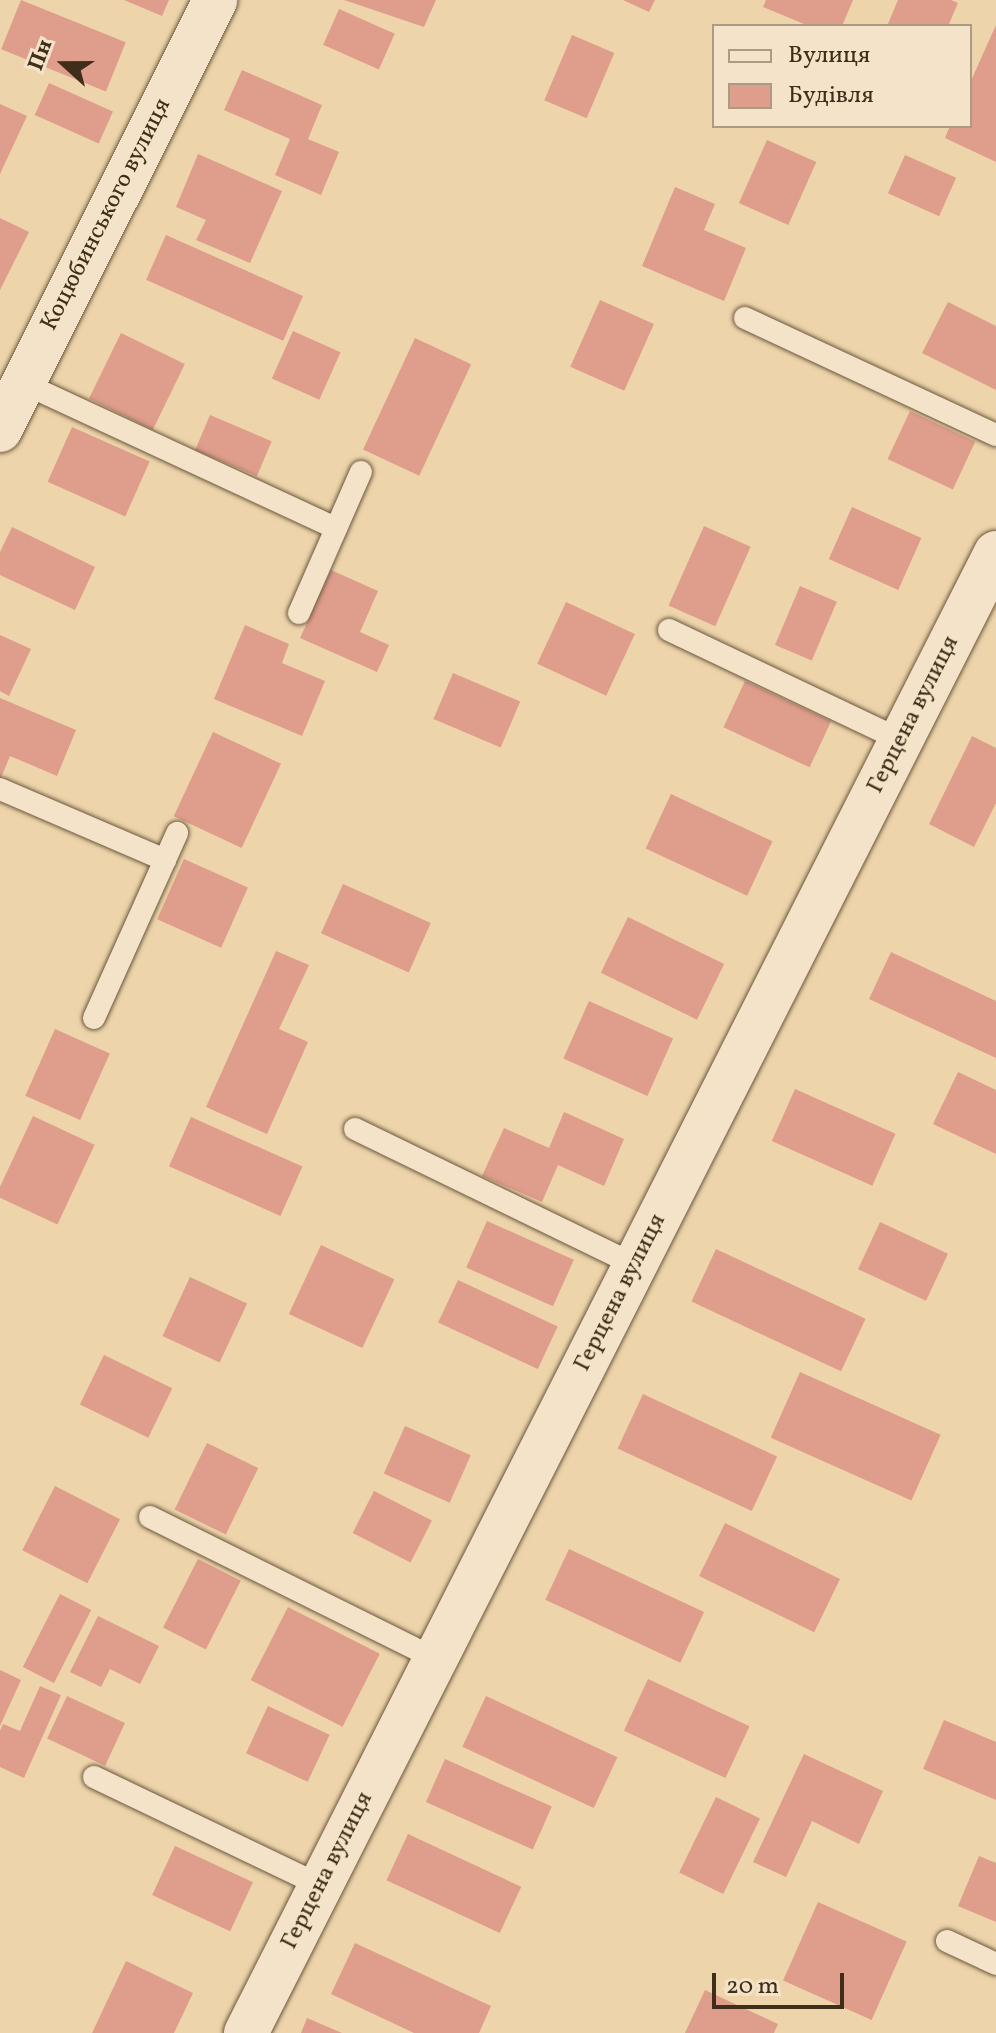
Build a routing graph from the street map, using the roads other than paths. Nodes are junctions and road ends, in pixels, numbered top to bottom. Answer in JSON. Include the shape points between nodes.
{"nodes":[{"id":1,"x":215,"y":0,"type":"edge"},
{"id":2,"x":745,"y":318,"type":"dead end"},
{"id":3,"x":23,"y":383,"type":"junction"},
{"id":4,"x":0,"y":430,"type":"edge"},
{"id":5,"x":996,"y":435,"type":"edge"},
{"id":6,"x":361,"y":472,"type":"dead end"},
{"id":7,"x":336,"y":528,"type":"junction"},
{"id":8,"x":996,"y":553,"type":"edge"},
{"id":9,"x":299,"y":613,"type":"dead end"},
{"id":10,"x":669,"y":630,"type":"dead end"},
{"id":11,"x":901,"y":740,"type":"junction"},
{"id":12,"x":0,"y":789,"type":"edge"},
{"id":13,"x":177,"y":833,"type":"dead end"},
{"id":14,"x":165,"y":860,"type":"junction"},
{"id":15,"x":94,"y":1018,"type":"dead end"},
{"id":16,"x":355,"y":1129,"type":"dead end"},
{"id":17,"x":635,"y":1265,"type":"junction"},
{"id":18,"x":150,"y":1517,"type":"dead end"},
{"id":19,"x":436,"y":1659,"type":"junction"},
{"id":20,"x":94,"y":1777,"type":"dead end"},
{"id":21,"x":321,"y":1886,"type":"junction"},
{"id":22,"x":947,"y":1941,"type":"dead end"},
{"id":23,"x":996,"y":1964,"type":"edge"},
{"id":24,"x":246,"y":2033,"type":"edge"}],
"edges":[{"from":1,"to":3,"type":"street","name":"Коцюбинського вулиця"},
{"from":2,"to":5,"type":"lane"},
{"from":3,"to":4,"type":"street","name":"Коцюбинського вулиця"},
{"from":3,"to":7,"type":"lane"},
{"from":6,"to":7,"type":"lane"},
{"from":7,"to":9,"type":"lane"},
{"from":8,"to":11,"type":"street","name":"Герцена вулиця"},
{"from":10,"to":11,"type":"lane"},
{"from":11,"to":17,"type":"street","name":"Герцена вулиця"},
{"from":12,"to":14,"type":"lane"},
{"from":13,"to":14,"type":"lane"},
{"from":14,"to":15,"type":"lane"},
{"from":16,"to":17,"type":"lane"},
{"from":17,"to":19,"type":"street","name":"Герцена вулиця"},
{"from":18,"to":19,"type":"lane"},
{"from":19,"to":21,"type":"street","name":"Герцена вулиця"},
{"from":20,"to":21,"type":"lane"},
{"from":21,"to":24,"type":"street","name":"Герцена вулиця"},
{"from":22,"to":23,"type":"lane"}]}
